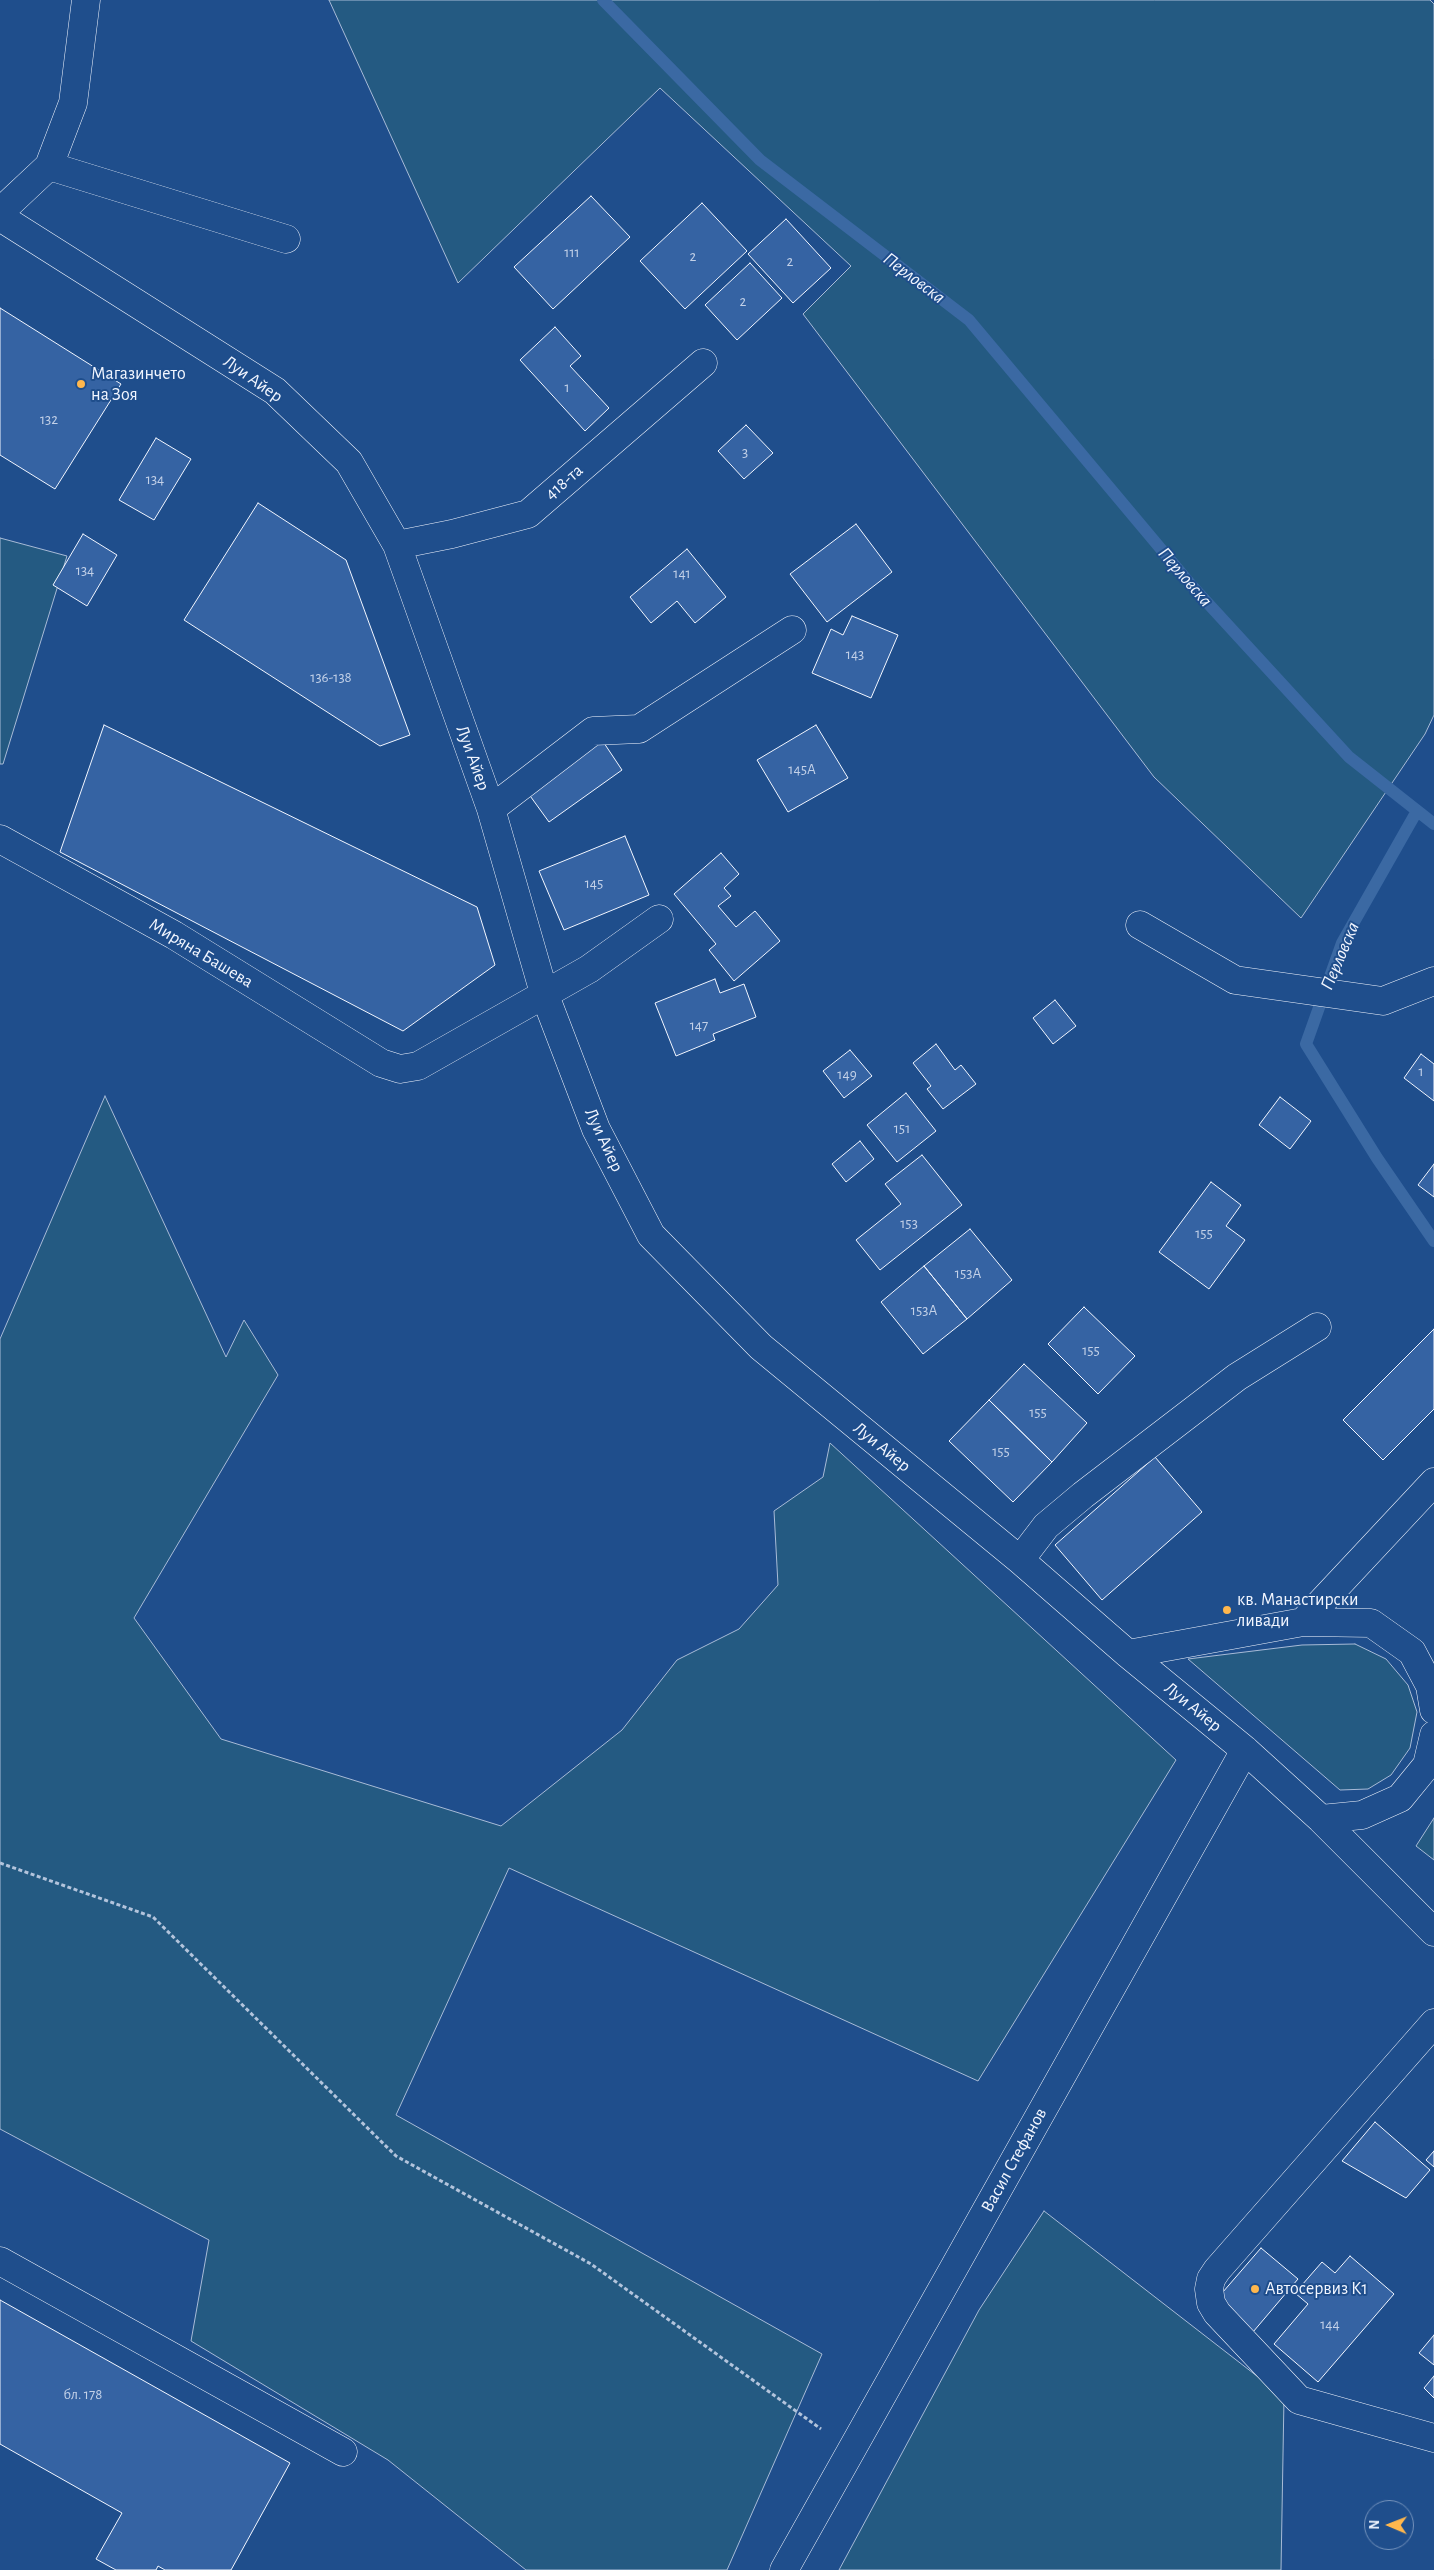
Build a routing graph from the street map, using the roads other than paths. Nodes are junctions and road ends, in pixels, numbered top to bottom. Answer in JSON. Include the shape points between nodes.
{"nodes":[{"id":1,"x":86,"y":0,"type":"edge"},
{"id":2,"x":49,"y":166,"type":"junction"},
{"id":3,"x":0,"y":212,"type":"edge"},
{"id":4,"x":0,"y":217,"type":"edge"},
{"id":5,"x":286,"y":239,"type":"dead end"},
{"id":6,"x":703,"y":363,"type":"dead end"},
{"id":7,"x":397,"y":545,"type":"junction"},
{"id":8,"x":792,"y":630,"type":"dead end"},
{"id":9,"x":491,"y":809,"type":"junction"},
{"id":10,"x":0,"y":839,"type":"edge"},
{"id":11,"x":659,"y":918,"type":"dead end"},
{"id":12,"x":1140,"y":925,"type":"dead end"},
{"id":13,"x":1434,"y":981,"type":"edge"},
{"id":14,"x":544,"y":993,"type":"junction"},
{"id":15,"x":1317,"y":1328,"type":"dead end"},
{"id":16,"x":1434,"y":1482,"type":"edge"},
{"id":17,"x":1020,"y":1560,"type":"junction"},
{"id":18,"x":1303,"y":1622,"type":"junction"},
{"id":19,"x":1128,"y":1654,"type":"junction"},
{"id":20,"x":1434,"y":1710,"type":"edge"},
{"id":21,"x":1434,"y":1735,"type":"edge"},
{"id":22,"x":1245,"y":1750,"type":"junction"},
{"id":23,"x":1322,"y":1819,"type":"junction"},
{"id":24,"x":1434,"y":1932,"type":"edge"},
{"id":25,"x":1434,"y":2023,"type":"edge"},
{"id":26,"x":0,"y":2261,"type":"edge"},
{"id":27,"x":1434,"y":2438,"type":"edge"},
{"id":28,"x":343,"y":2452,"type":"dead end"},
{"id":29,"x":784,"y":2570,"type":"edge"}],
"edges":[{"from":1,"to":2,"type":"street","via":[[73,103]]},
{"from":2,"to":3,"type":"street"},
{"from":2,"to":5,"type":"street"},
{"from":4,"to":7,"type":"street","name":"Луи Айер","via":[[275,391],[349,462]]},
{"from":6,"to":7,"type":"street","name":"418-та","via":[[528,514]]},
{"from":7,"to":9,"type":"street","name":"Луи Айер"},
{"from":8,"to":9,"type":"street","via":[[639,729],[593,730]]},
{"from":9,"to":14,"type":"street","name":"Луи Айер"},
{"from":10,"to":14,"type":"street","name":"Миряна Башева","via":[[174,935],[381,1063],[400,1069],[418,1066]]},
{"from":11,"to":14,"type":"street","via":[[589,969]]},
{"from":12,"to":13,"type":"street","via":[[1235,980],[1383,1001]]},
{"from":14,"to":17,"type":"street","name":"Луи Айер","via":[[596,1128],[651,1235],[761,1347]]},
{"from":15,"to":17,"type":"street","via":[[1236,1377],[1091,1489],[1046,1526]]},
{"from":16,"to":18,"type":"street"},
{"from":17,"to":19,"type":"street","name":"Луи Айер"},
{"from":18,"to":19,"type":"street"},
{"from":18,"to":20,"type":"street","via":[[1370,1623],[1412,1652],[1430,1686]]},
{"from":19,"to":22,"type":"street","name":"Луи Айер"},
{"from":21,"to":23,"type":"street","via":[[1426,1765],[1400,1798],[1362,1815]]},
{"from":22,"to":23,"type":"street","name":"Луи Айер"},
{"from":22,"to":29,"type":"street","name":"Васил Стефанов"},
{"from":23,"to":24,"type":"street","name":"Луи Айер"},
{"from":25,"to":27,"type":"street","via":[[1217,2270],[1209,2289],[1211,2303],[1217,2313],[1298,2400]]},
{"from":26,"to":28,"type":"street"}]}
